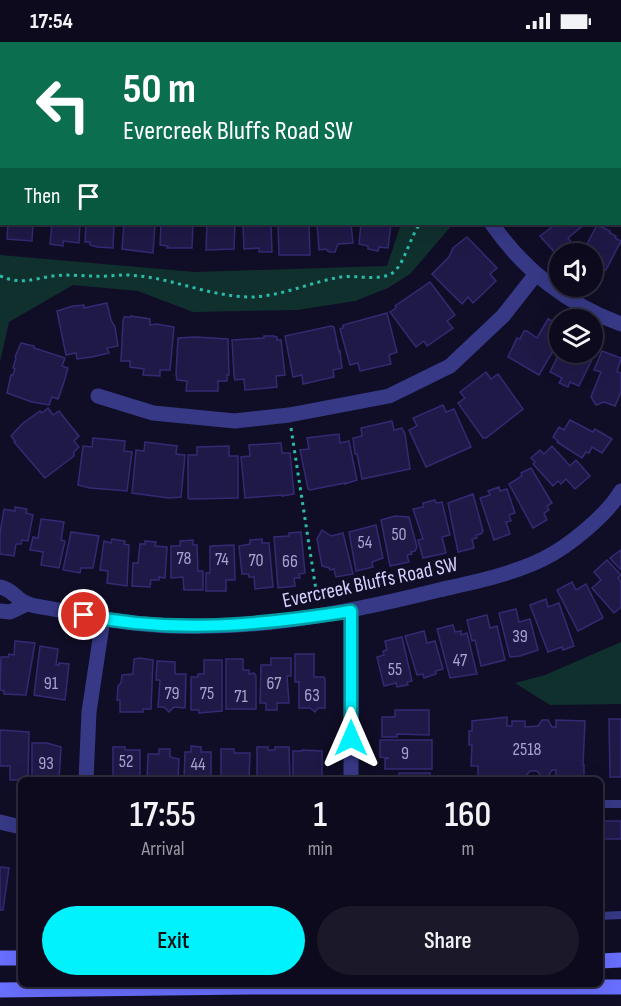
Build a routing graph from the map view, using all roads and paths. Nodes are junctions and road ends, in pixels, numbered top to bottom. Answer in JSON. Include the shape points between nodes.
{"nodes":[{"id":1,"x":419,"y":225,"type":"edge"},
{"id":2,"x":493,"y":225,"type":"edge"},
{"id":3,"x":536,"y":274,"type":"junction"},
{"id":4,"x":0,"y":276,"type":"edge"},
{"id":5,"x":621,"y":324,"type":"edge"},
{"id":6,"x":98,"y":396,"type":"dead end"},
{"id":7,"x":289,"y":415,"type":"junction"},
{"id":8,"x":621,"y":491,"type":"edge"},
{"id":9,"x":0,"y":587,"type":"edge"},
{"id":10,"x":27,"y":604,"type":"junction"},
{"id":11,"x":0,"y":611,"type":"edge"},
{"id":12,"x":351,"y":611,"type":"junction"},
{"id":13,"x":320,"y":616,"type":"junction"},
{"id":14,"x":103,"y":620,"type":"junction"},
{"id":15,"x":86,"y":777,"type":"edge"},
{"id":16,"x":351,"y":777,"type":"edge"},
{"id":17,"x":603,"y":804,"type":"edge"},
{"id":18,"x":621,"y":804,"type":"edge"},
{"id":19,"x":0,"y":822,"type":"edge"},
{"id":20,"x":18,"y":826,"type":"edge"},
{"id":21,"x":621,"y":915,"type":"edge"},
{"id":22,"x":603,"y":916,"type":"edge"},
{"id":23,"x":0,"y":958,"type":"edge"},
{"id":24,"x":18,"y":958,"type":"edge"},
{"id":25,"x":603,"y":960,"type":"edge"},
{"id":26,"x":621,"y":960,"type":"edge"},
{"id":27,"x":603,"y":986,"type":"edge"},
{"id":28,"x":250,"y":987,"type":"edge"},
{"id":29,"x":621,"y":987,"type":"edge"},
{"id":30,"x":0,"y":990,"type":"edge"}],
"edges":[{"from":1,"to":4,"type":"path","via":[[393,273],[333,278],[251,297],[213,293],[144,276],[52,276],[24,282]]},
{"from":2,"to":3,"type":"street"},
{"from":3,"to":5,"type":"street","via":[[573,302]]},
{"from":3,"to":7,"type":"street","via":[[503,316],[450,366],[389,396]]},
{"from":6,"to":7,"type":"street","via":[[153,413],[235,422]]},
{"from":7,"to":13,"type":"path"},
{"from":8,"to":12,"type":"street","name":"Evercreek Bluffs Road SW","via":[[591,524],[543,559],[502,575]]},
{"from":9,"to":10,"type":"street","name":"Evercreek Bluffs Road SW"},
{"from":10,"to":11,"type":"street","name":"Evercreek Bluffs Road SW","via":[[10,612]]},
{"from":10,"to":14,"type":"street","name":"Evercreek Bluffs Road SW"},
{"from":12,"to":13,"type":"street","name":"Evercreek Bluffs Road SW"},
{"from":12,"to":16,"type":"street"},
{"from":13,"to":14,"type":"street","name":"Evercreek Bluffs Road SW","via":[[195,626]]},
{"from":14,"to":15,"type":"street","via":[[89,712]]},
{"from":17,"to":18,"type":"lane"},
{"from":19,"to":20,"type":"street"},
{"from":21,"to":22,"type":"lane"},
{"from":23,"to":24,"type":"main road"},
{"from":25,"to":26,"type":"main road"},
{"from":27,"to":29,"type":"main road"},
{"from":28,"to":30,"type":"main road"}]}
